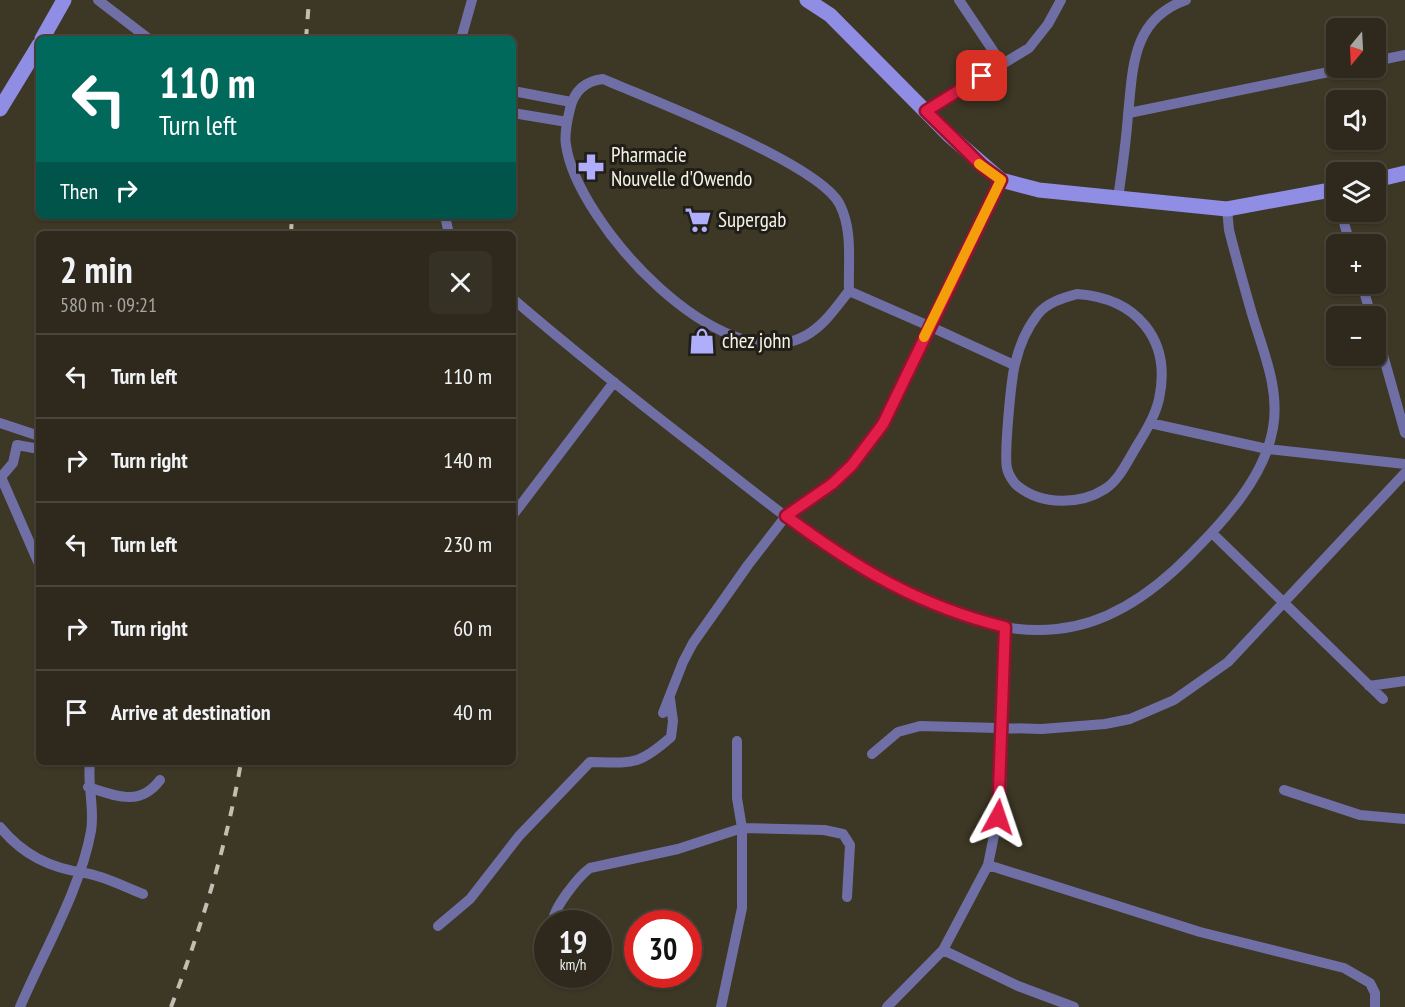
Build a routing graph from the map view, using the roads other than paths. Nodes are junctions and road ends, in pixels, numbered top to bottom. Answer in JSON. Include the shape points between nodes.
{"nodes":[{"id":1,"x":64,"y":0,"type":"edge"},
{"id":2,"x":98,"y":0,"type":"edge"},
{"id":3,"x":472,"y":0,"type":"edge"},
{"id":4,"x":807,"y":0,"type":"edge"},
{"id":5,"x":959,"y":0,"type":"edge"},
{"id":6,"x":1061,"y":0,"type":"edge"},
{"id":7,"x":1186,"y":0,"type":"edge"},
{"id":8,"x":44,"y":36,"type":"edge"},
{"id":9,"x":145,"y":36,"type":"edge"},
{"id":10,"x":462,"y":36,"type":"edge"},
{"id":11,"x":36,"y":50,"type":"edge"},
{"id":12,"x":1405,"y":55,"type":"edge"},
{"id":13,"x":1386,"y":60,"type":"edge"},
{"id":14,"x":1002,"y":64,"type":"junction"},
{"id":15,"x":1326,"y":73,"type":"edge"},
{"id":16,"x":516,"y":92,"type":"edge"},
{"id":17,"x":572,"y":102,"type":"junction"},
{"id":18,"x":0,"y":110,"type":"edge"},
{"id":19,"x":926,"y":111,"type":"junction"},
{"id":20,"x":1129,"y":113,"type":"junction"},
{"id":21,"x":516,"y":114,"type":"edge"},
{"id":22,"x":567,"y":122,"type":"junction"},
{"id":23,"x":1405,"y":173,"type":"edge"},
{"id":24,"x":1386,"y":178,"type":"edge"},
{"id":25,"x":1001,"y":180,"type":"junction"},
{"id":26,"x":1326,"y":194,"type":"edge"},
{"id":27,"x":1118,"y":198,"type":"junction"},
{"id":28,"x":1227,"y":209,"type":"junction"},
{"id":29,"x":849,"y":291,"type":"junction"},
{"id":30,"x":516,"y":301,"type":"edge"},
{"id":31,"x":929,"y":326,"type":"junction"},
{"id":32,"x":1014,"y":365,"type":"junction"},
{"id":33,"x":1386,"y":366,"type":"edge"},
{"id":34,"x":614,"y":382,"type":"junction"},
{"id":35,"x":0,"y":423,"type":"edge"},
{"id":36,"x":1150,"y":423,"type":"junction"},
{"id":37,"x":1405,"y":433,"type":"edge"},
{"id":38,"x":36,"y":435,"type":"edge"},
{"id":39,"x":36,"y":448,"type":"edge"},
{"id":40,"x":1267,"y":449,"type":"junction"},
{"id":41,"x":1405,"y":464,"type":"edge"},
{"id":42,"x":1405,"y":473,"type":"edge"},
{"id":43,"x":0,"y":476,"type":"edge"},
{"id":44,"x":516,"y":511,"type":"edge"},
{"id":45,"x":786,"y":516,"type":"junction"},
{"id":46,"x":1212,"y":533,"type":"junction"},
{"id":47,"x":36,"y":557,"type":"edge"},
{"id":48,"x":1285,"y":603,"type":"junction"},
{"id":49,"x":1005,"y":627,"type":"junction"},
{"id":50,"x":1405,"y":681,"type":"edge"},
{"id":51,"x":1369,"y":686,"type":"junction"},
{"id":52,"x":670,"y":699,"type":"junction"},
{"id":53,"x":1383,"y":699,"type":"dead end"},
{"id":54,"x":663,"y":713,"type":"dead end"},
{"id":55,"x":1001,"y":727,"type":"junction"},
{"id":56,"x":737,"y":741,"type":"dead end"},
{"id":57,"x":873,"y":754,"type":"dead end"},
{"id":58,"x":90,"y":765,"type":"edge"},
{"id":59,"x":160,"y":780,"type":"dead end"},
{"id":60,"x":88,"y":787,"type":"junction"},
{"id":61,"x":1284,"y":790,"type":"dead end"},
{"id":62,"x":1405,"y":819,"type":"edge"},
{"id":63,"x":0,"y":827,"type":"edge"},
{"id":64,"x":742,"y":828,"type":"junction"},
{"id":65,"x":988,"y":865,"type":"junction"},
{"id":66,"x":80,"y":873,"type":"junction"},
{"id":67,"x":143,"y":894,"type":"dead end"},
{"id":68,"x":847,"y":897,"type":"dead end"},
{"id":69,"x":556,"y":910,"type":"edge"},
{"id":70,"x":438,"y":926,"type":"dead end"},
{"id":71,"x":943,"y":950,"type":"junction"},
{"id":72,"x":20,"y":1007,"type":"edge"},
{"id":73,"x":722,"y":1007,"type":"edge"},
{"id":74,"x":886,"y":1007,"type":"edge"},
{"id":75,"x":1074,"y":1007,"type":"edge"},
{"id":76,"x":1375,"y":1007,"type":"edge"}],
"edges":[{"from":1,"to":8,"type":"street"},
{"from":2,"to":9,"type":"street"},
{"from":3,"to":10,"type":"street"},
{"from":4,"to":19,"type":"street","via":[[830,15]]},
{"from":5,"to":14,"type":"street"},
{"from":6,"to":14,"type":"street","via":[[1029,48]]},
{"from":7,"to":20,"type":"street","via":[[1155,18],[1141,40],[1131,78]]},
{"from":11,"to":18,"type":"street"},
{"from":12,"to":13,"type":"street"},
{"from":14,"to":19,"type":"street"},
{"from":15,"to":20,"type":"street"},
{"from":16,"to":17,"type":"street"},
{"from":17,"to":22,"type":"street"},
{"from":17,"to":29,"type":"street","via":[[584,84],[603,79],[796,165],[830,189],[840,203],[848,235]]},
{"from":19,"to":25,"type":"street"},
{"from":20,"to":27,"type":"street"},
{"from":21,"to":22,"type":"street"},
{"from":22,"to":29,"type":"street","via":[[566,144],[572,168],[601,224],[653,283],[713,328],[762,345],[788,342],[819,327]]},
{"from":23,"to":24,"type":"street"},
{"from":25,"to":27,"type":"street","via":[[1039,190]]},
{"from":25,"to":31,"type":"street"},
{"from":26,"to":28,"type":"street"},
{"from":27,"to":28,"type":"street"},
{"from":28,"to":40,"type":"street","via":[[1229,230],[1271,379],[1275,405]]},
{"from":29,"to":31,"type":"street"},
{"from":30,"to":34,"type":"street"},
{"from":31,"to":32,"type":"street"},
{"from":31,"to":45,"type":"street","via":[[883,424],[868,446],[832,484]]},
{"from":32,"to":36,"type":"street","via":[[1038,313],[1057,299],[1077,294],[1099,295],[1121,304],[1139,317],[1159,355],[1159,400]]},
{"from":32,"to":36,"type":"street","via":[[1007,469],[1016,486],[1037,498],[1072,499],[1106,488]]},
{"from":33,"to":37,"type":"street"},
{"from":34,"to":44,"type":"street"},
{"from":34,"to":45,"type":"street"},
{"from":35,"to":38,"type":"street"},
{"from":36,"to":40,"type":"street"},
{"from":39,"to":43,"type":"street","via":[[17,445],[14,462]]},
{"from":40,"to":41,"type":"street"},
{"from":40,"to":46,"type":"street","via":[[1235,504]]},
{"from":42,"to":48,"type":"street"},
{"from":43,"to":47,"type":"street"},
{"from":45,"to":49,"type":"street","via":[[847,560],[902,592]]},
{"from":45,"to":52,"type":"street","via":[[693,643]]},
{"from":46,"to":48,"type":"street"},
{"from":46,"to":49,"type":"street","via":[[1163,580],[1110,614],[1083,625],[1055,629]]},
{"from":48,"to":51,"type":"street"},
{"from":48,"to":55,"type":"street","via":[[1228,662],[1149,712],[1105,724],[1042,729]]},
{"from":49,"to":55,"type":"street"},
{"from":50,"to":51,"type":"street"},
{"from":51,"to":53,"type":"street"},
{"from":52,"to":54,"type":"street"},
{"from":52,"to":70,"type":"street","via":[[671,737],[634,763],[590,762],[519,836],[470,899]]},
{"from":55,"to":57,"type":"street","via":[[920,726],[898,732]]},
{"from":55,"to":65,"type":"street","via":[[1000,801]]},
{"from":56,"to":64,"type":"street","via":[[737,798]]},
{"from":58,"to":60,"type":"street"},
{"from":59,"to":60,"type":"street","via":[[135,799]]},
{"from":60,"to":66,"type":"street","via":[[91,829]]},
{"from":61,"to":62,"type":"street","via":[[1360,814]]},
{"from":63,"to":66,"type":"street","via":[[15,845],[45,864]]},
{"from":64,"to":68,"type":"street","via":[[843,834],[850,845]]},
{"from":64,"to":69,"type":"street","via":[[678,849],[590,868]]},
{"from":64,"to":73,"type":"street","via":[[742,908]]},
{"from":65,"to":71,"type":"street"},
{"from":65,"to":76,"type":"street","via":[[1200,932],[1344,968],[1370,983]]},
{"from":66,"to":67,"type":"street"},
{"from":66,"to":72,"type":"street"},
{"from":71,"to":74,"type":"street"},
{"from":71,"to":75,"type":"street","via":[[1018,986]]}]}
